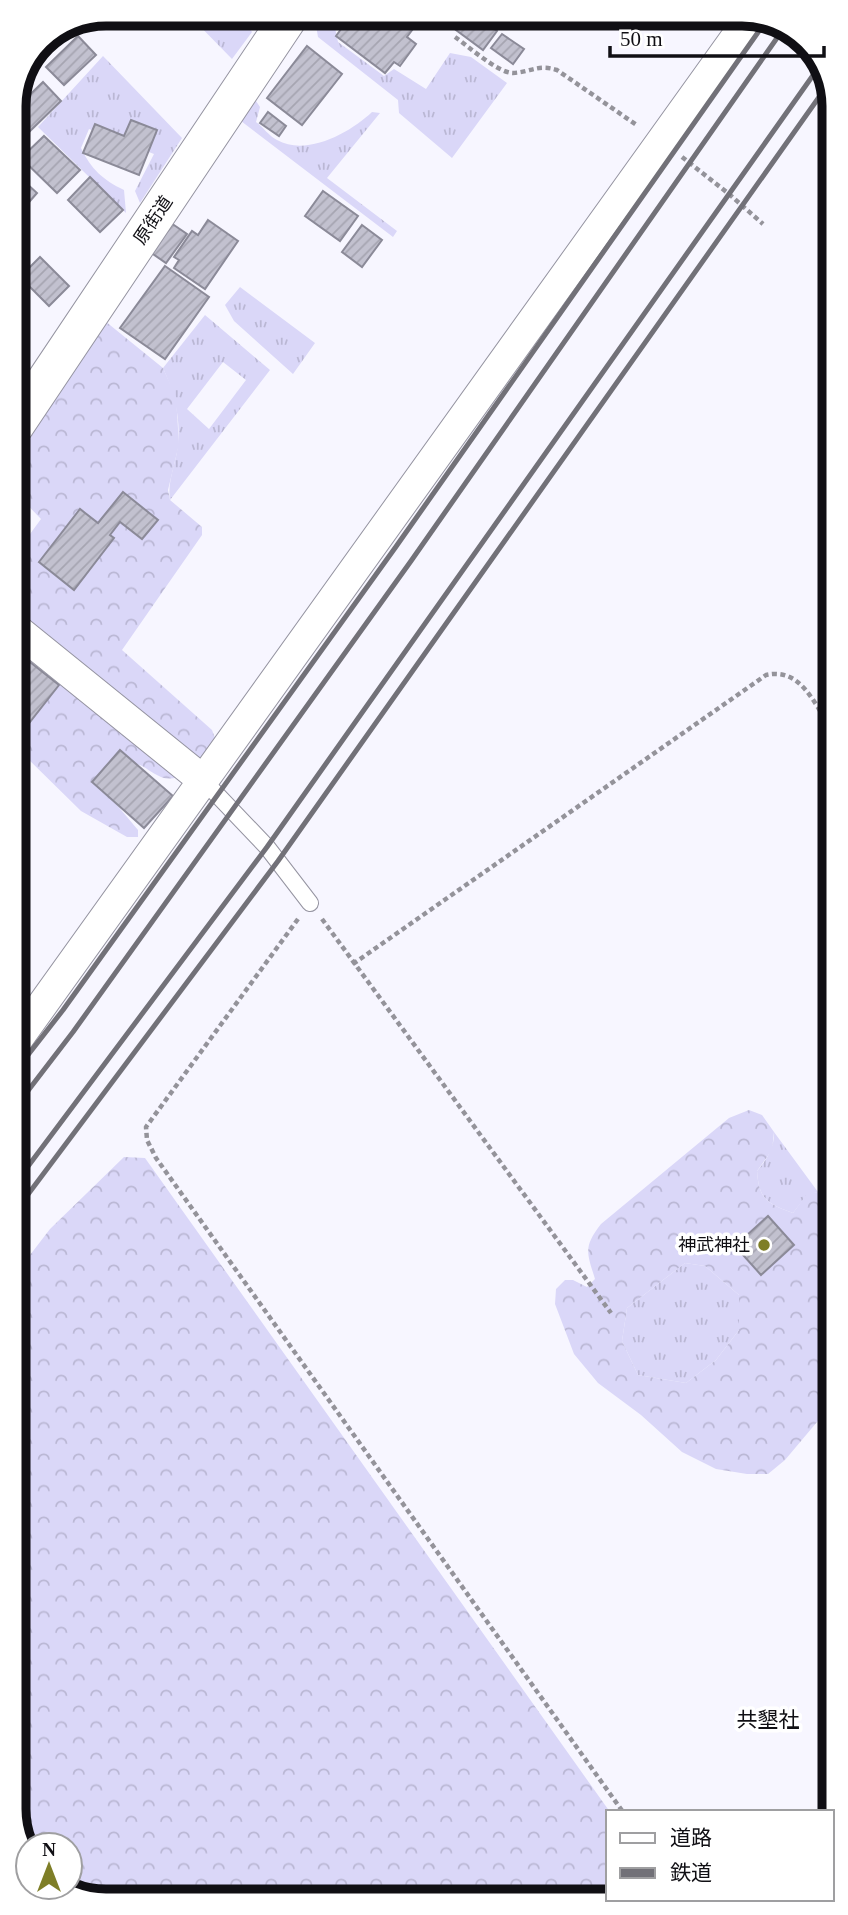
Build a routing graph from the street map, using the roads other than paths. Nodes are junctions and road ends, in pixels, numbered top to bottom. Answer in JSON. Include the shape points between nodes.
{"nodes":[{"id":1,"x":283,"y":26,"type":"edge"},
{"id":2,"x":743,"y":26,"type":"edge"},
{"id":3,"x":26,"y":410,"type":"edge"},
{"id":4,"x":26,"y":637,"type":"edge"},
{"id":5,"x":204,"y":781,"type":"junction"},
{"id":6,"x":310,"y":903,"type":"road end"},
{"id":7,"x":26,"y":1028,"type":"edge"}],
"edges":[{"from":1,"to":3,"type":"street","name":"原街道"},
{"from":2,"to":5,"type":"street"},
{"from":4,"to":5,"type":"street"},
{"from":5,"to":6,"type":"lane","via":[[267,847]]},
{"from":5,"to":7,"type":"street"}]}
